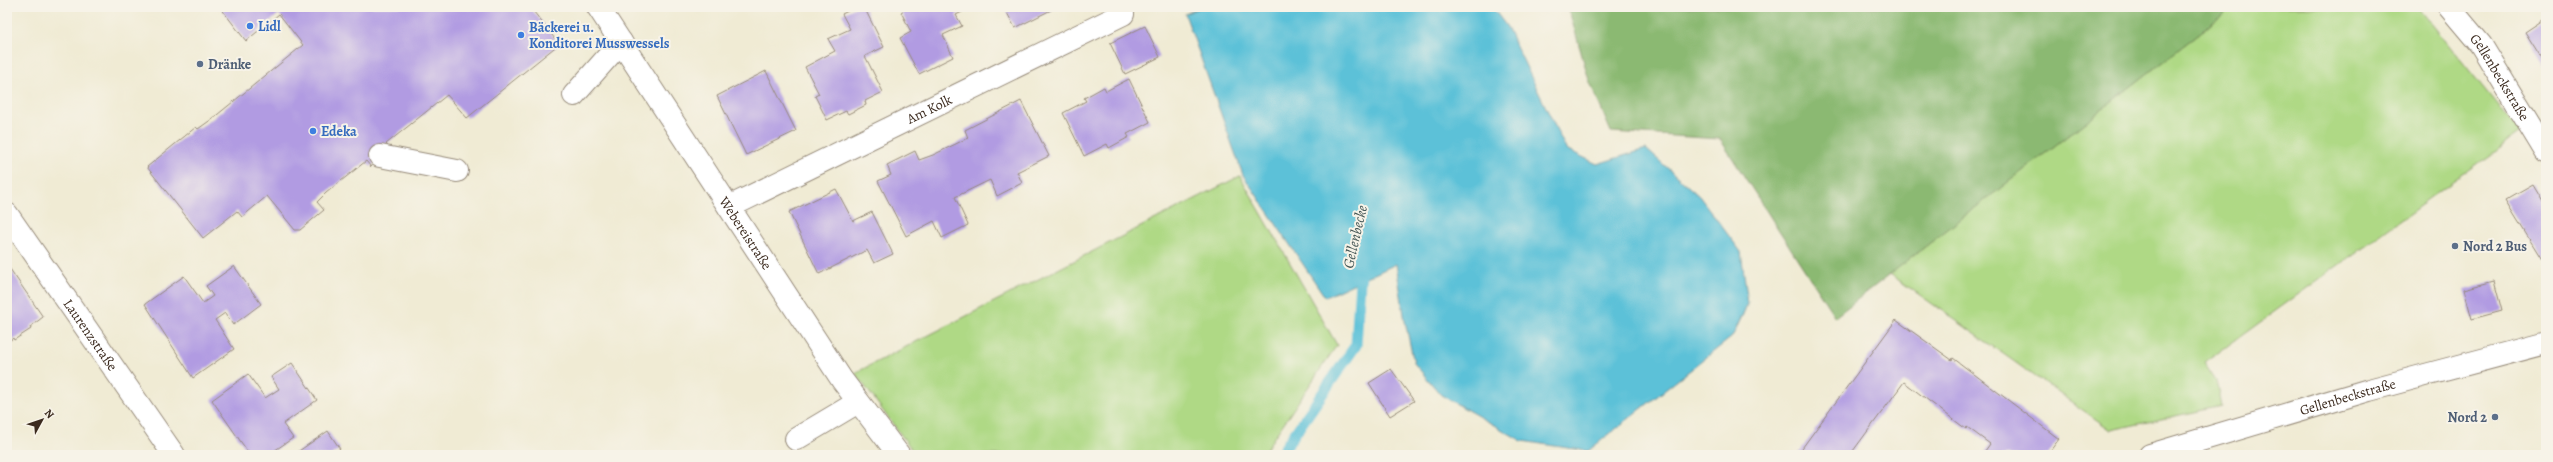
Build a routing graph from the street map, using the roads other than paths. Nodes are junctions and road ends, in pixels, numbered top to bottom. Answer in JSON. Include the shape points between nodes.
{"nodes":[{"id":1,"x":598,"y":7,"type":"edge"},
{"id":2,"x":1119,"y":7,"type":"edge"},
{"id":3,"x":2449,"y":7,"type":"edge"},
{"id":4,"x":620,"y":42,"type":"junction"},
{"id":5,"x":574,"y":95,"type":"dead end"},
{"id":6,"x":2546,"y":152,"type":"edge"},
{"id":7,"x":380,"y":156,"type":"dead end"},
{"id":8,"x":457,"y":171,"type":"dead end"},
{"id":9,"x":729,"y":207,"type":"junction"},
{"id":10,"x":7,"y":214,"type":"edge"},
{"id":11,"x":2546,"y":343,"type":"edge"},
{"id":12,"x":858,"y":402,"type":"junction"},
{"id":13,"x":796,"y":439,"type":"dead end"},
{"id":14,"x":174,"y":455,"type":"edge"},
{"id":15,"x":899,"y":455,"type":"edge"},
{"id":16,"x":2150,"y":455,"type":"edge"}],
"edges":[{"from":1,"to":4,"type":"street","name":"Webereistraße"},
{"from":2,"to":9,"type":"street","name":"Am Kolk","via":[[1123,14]]},
{"from":3,"to":6,"type":"street","name":"Gellenbeckstraße","via":[[2481,45]]},
{"from":4,"to":5,"type":"street"},
{"from":4,"to":9,"type":"street","name":"Webereistraße"},
{"from":7,"to":8,"type":"street"},
{"from":9,"to":12,"type":"street","name":"Webereistraße"},
{"from":10,"to":14,"type":"street","name":"Laurenzstraße"},
{"from":11,"to":16,"type":"street","name":"Gellenbeckstraße","via":[[2324,402]]},
{"from":12,"to":13,"type":"street"},
{"from":12,"to":15,"type":"street","name":"Webereistraße"}]}
